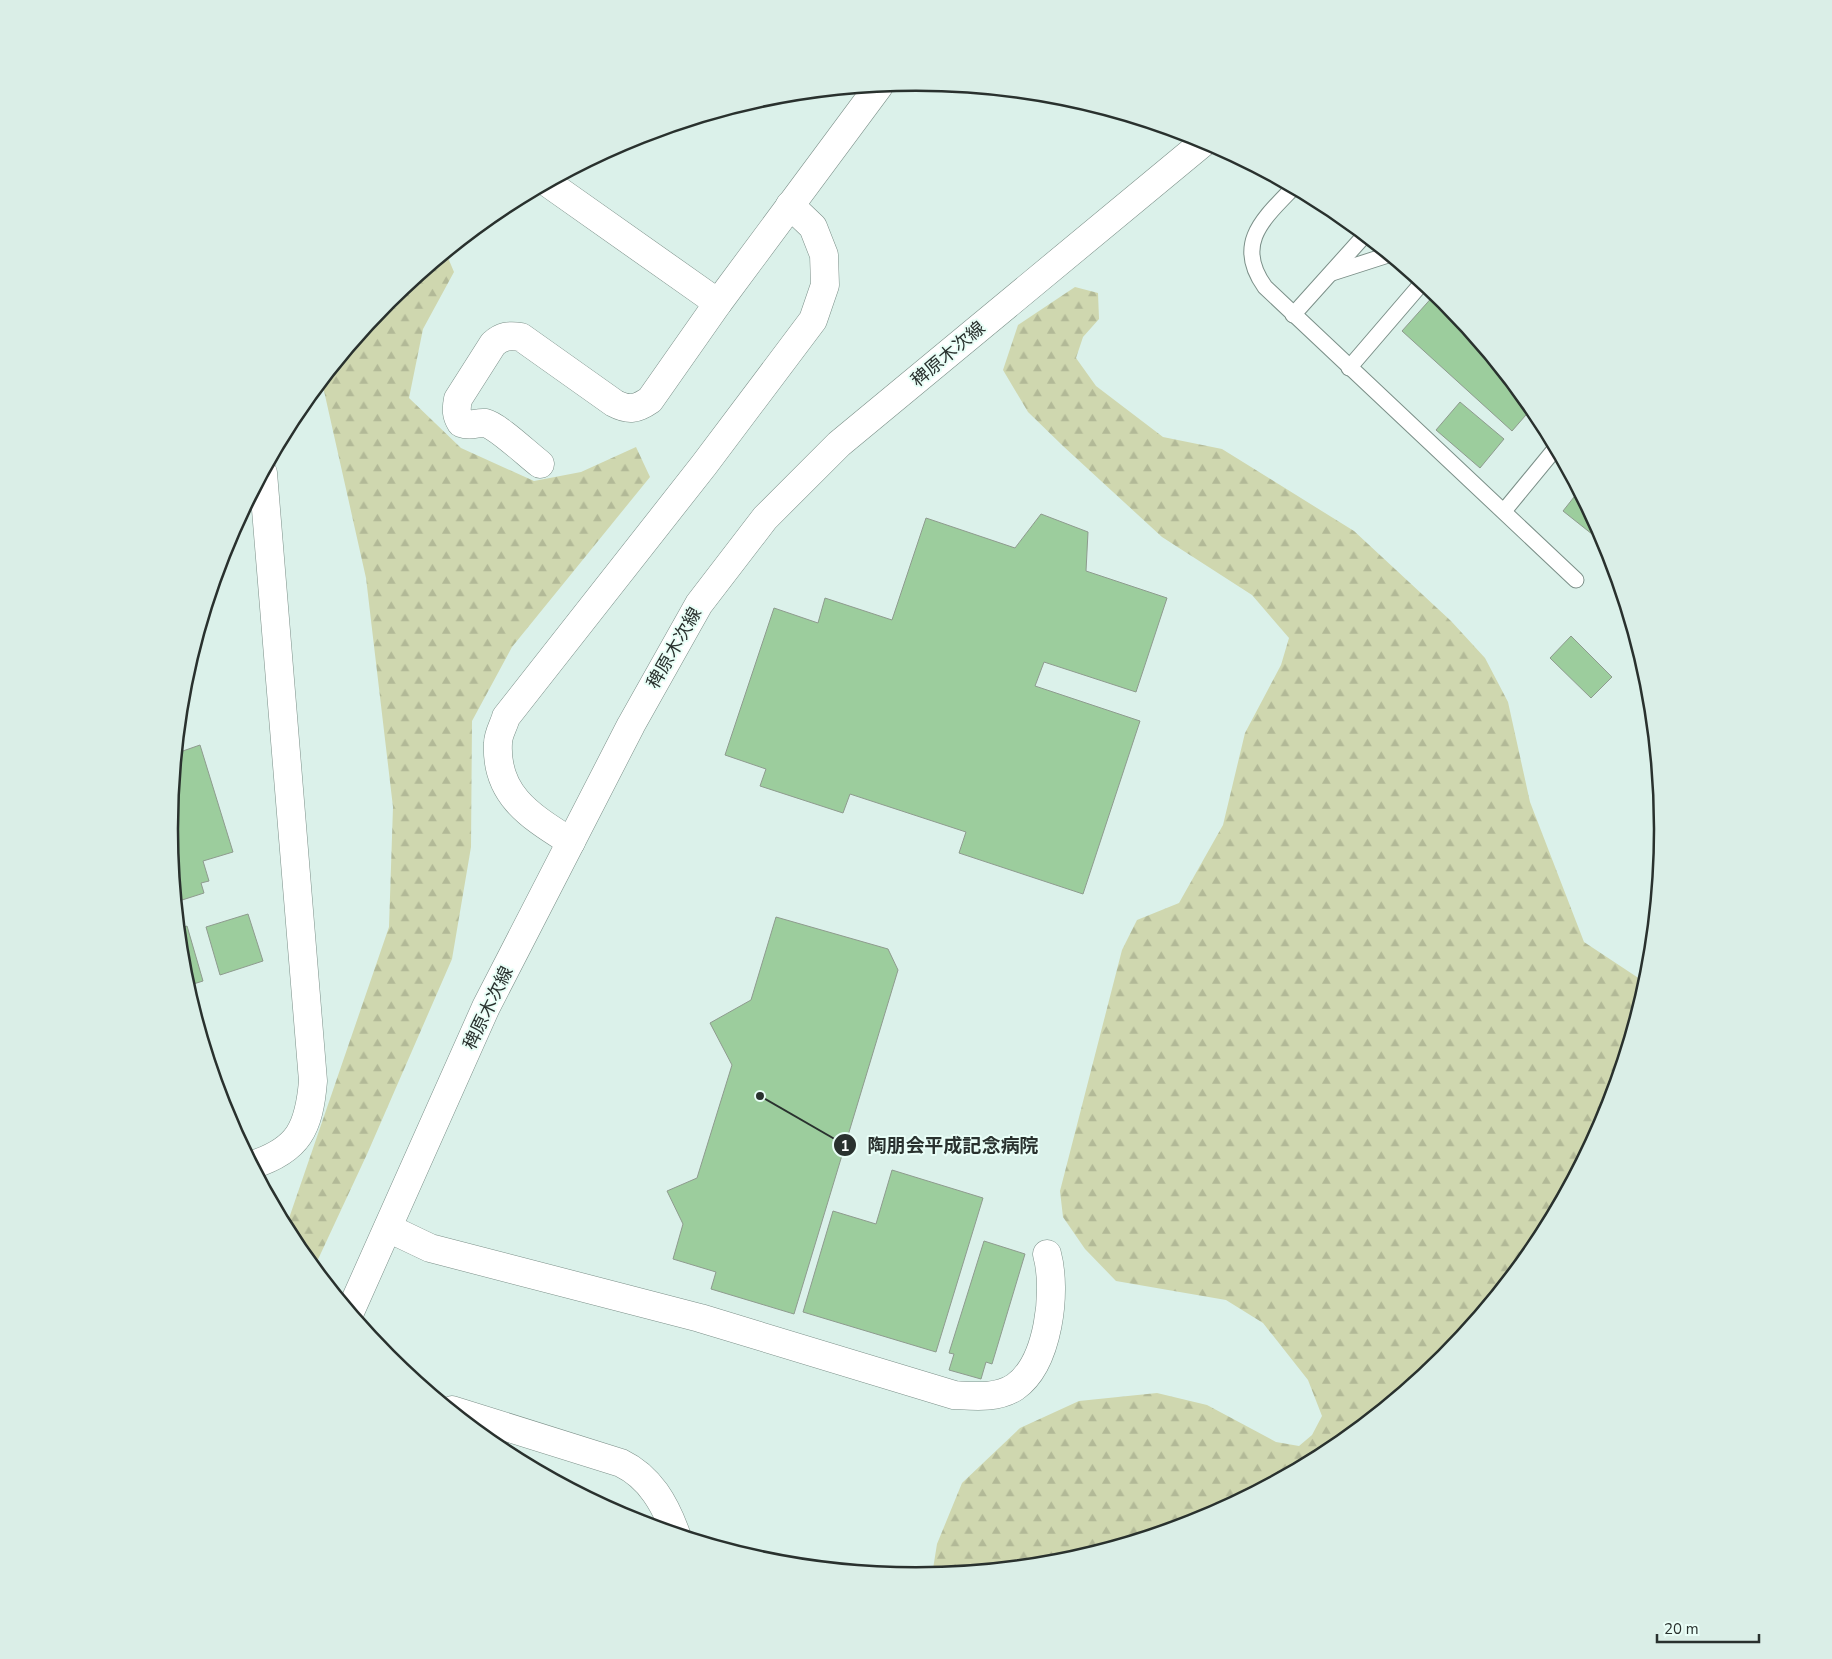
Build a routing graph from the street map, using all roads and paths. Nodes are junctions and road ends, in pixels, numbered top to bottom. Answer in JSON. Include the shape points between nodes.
{"nodes":[{"id":1,"x":874,"y":93,"type":"edge"},
{"id":2,"x":1197,"y":146,"type":"edge"},
{"id":3,"x":553,"y":187,"type":"edge"},
{"id":4,"x":1289,"y":192,"type":"edge"},
{"id":5,"x":790,"y":205,"type":"junction"},
{"id":6,"x":1360,"y":240,"type":"edge"},
{"id":7,"x":1382,"y":257,"type":"edge"},
{"id":8,"x":1330,"y":274,"type":"junction"},
{"id":9,"x":1418,"y":288,"type":"edge"},
{"id":10,"x":718,"y":303,"type":"junction"},
{"id":11,"x":1293,"y":316,"type":"junction"},
{"id":12,"x":1349,"y":368,"type":"junction"},
{"id":13,"x":1551,"y":454,"type":"edge"},
{"id":14,"x":540,"y":464,"type":"dead end"},
{"id":15,"x":264,"y":484,"type":"edge"},
{"id":16,"x":1504,"y":511,"type":"junction"},
{"id":17,"x":1576,"y":580,"type":"dead end"},
{"id":18,"x":571,"y":842,"type":"junction"},
{"id":19,"x":258,"y":1163,"type":"edge"},
{"id":20,"x":388,"y":1228,"type":"junction"},
{"id":21,"x":1047,"y":1254,"type":"dead end"},
{"id":22,"x":353,"y":1306,"type":"edge"},
{"id":23,"x":466,"y":1415,"type":"edge"},
{"id":24,"x":673,"y":1527,"type":"edge"}],
"edges":[{"from":1,"to":5,"type":"street"},
{"from":2,"to":18,"type":"street","name":"稗原木次線","via":[[839,444],[764,518],[700,604],[631,725]]},
{"from":3,"to":10,"type":"street"},
{"from":4,"to":11,"type":"lane","via":[[1265,216],[1254,234],[1251,258],[1265,287]]},
{"from":5,"to":10,"type":"street"},
{"from":5,"to":18,"type":"street","via":[[813,227],[824,255],[825,285],[813,320],[506,717],[498,741],[499,766],[510,794],[533,818]]},
{"from":6,"to":8,"type":"lane"},
{"from":7,"to":8,"type":"lane"},
{"from":8,"to":11,"type":"lane"},
{"from":9,"to":12,"type":"lane"},
{"from":10,"to":14,"type":"street","via":[[650,400],[633,409],[614,403],[521,337],[501,337],[493,344],[458,399],[457,416],[461,423],[469,426],[484,423],[494,426]]},
{"from":11,"to":12,"type":"lane"},
{"from":12,"to":16,"type":"lane"},
{"from":13,"to":16,"type":"lane"},
{"from":15,"to":19,"type":"street","via":[[313,1081],[306,1123],[295,1141],[282,1152]]},
{"from":16,"to":17,"type":"lane"},
{"from":18,"to":20,"type":"street","name":"稗原木次線","via":[[486,1007]]},
{"from":20,"to":21,"type":"street","via":[[430,1248],[700,1318],[954,1395],[979,1397],[999,1394],[1014,1387],[1036,1361],[1045,1338],[1052,1294],[1052,1270]]},
{"from":20,"to":22,"type":"street","name":"稗原木次線"},
{"from":23,"to":24,"type":"street","via":[[634,1469],[662,1502]]}]}
